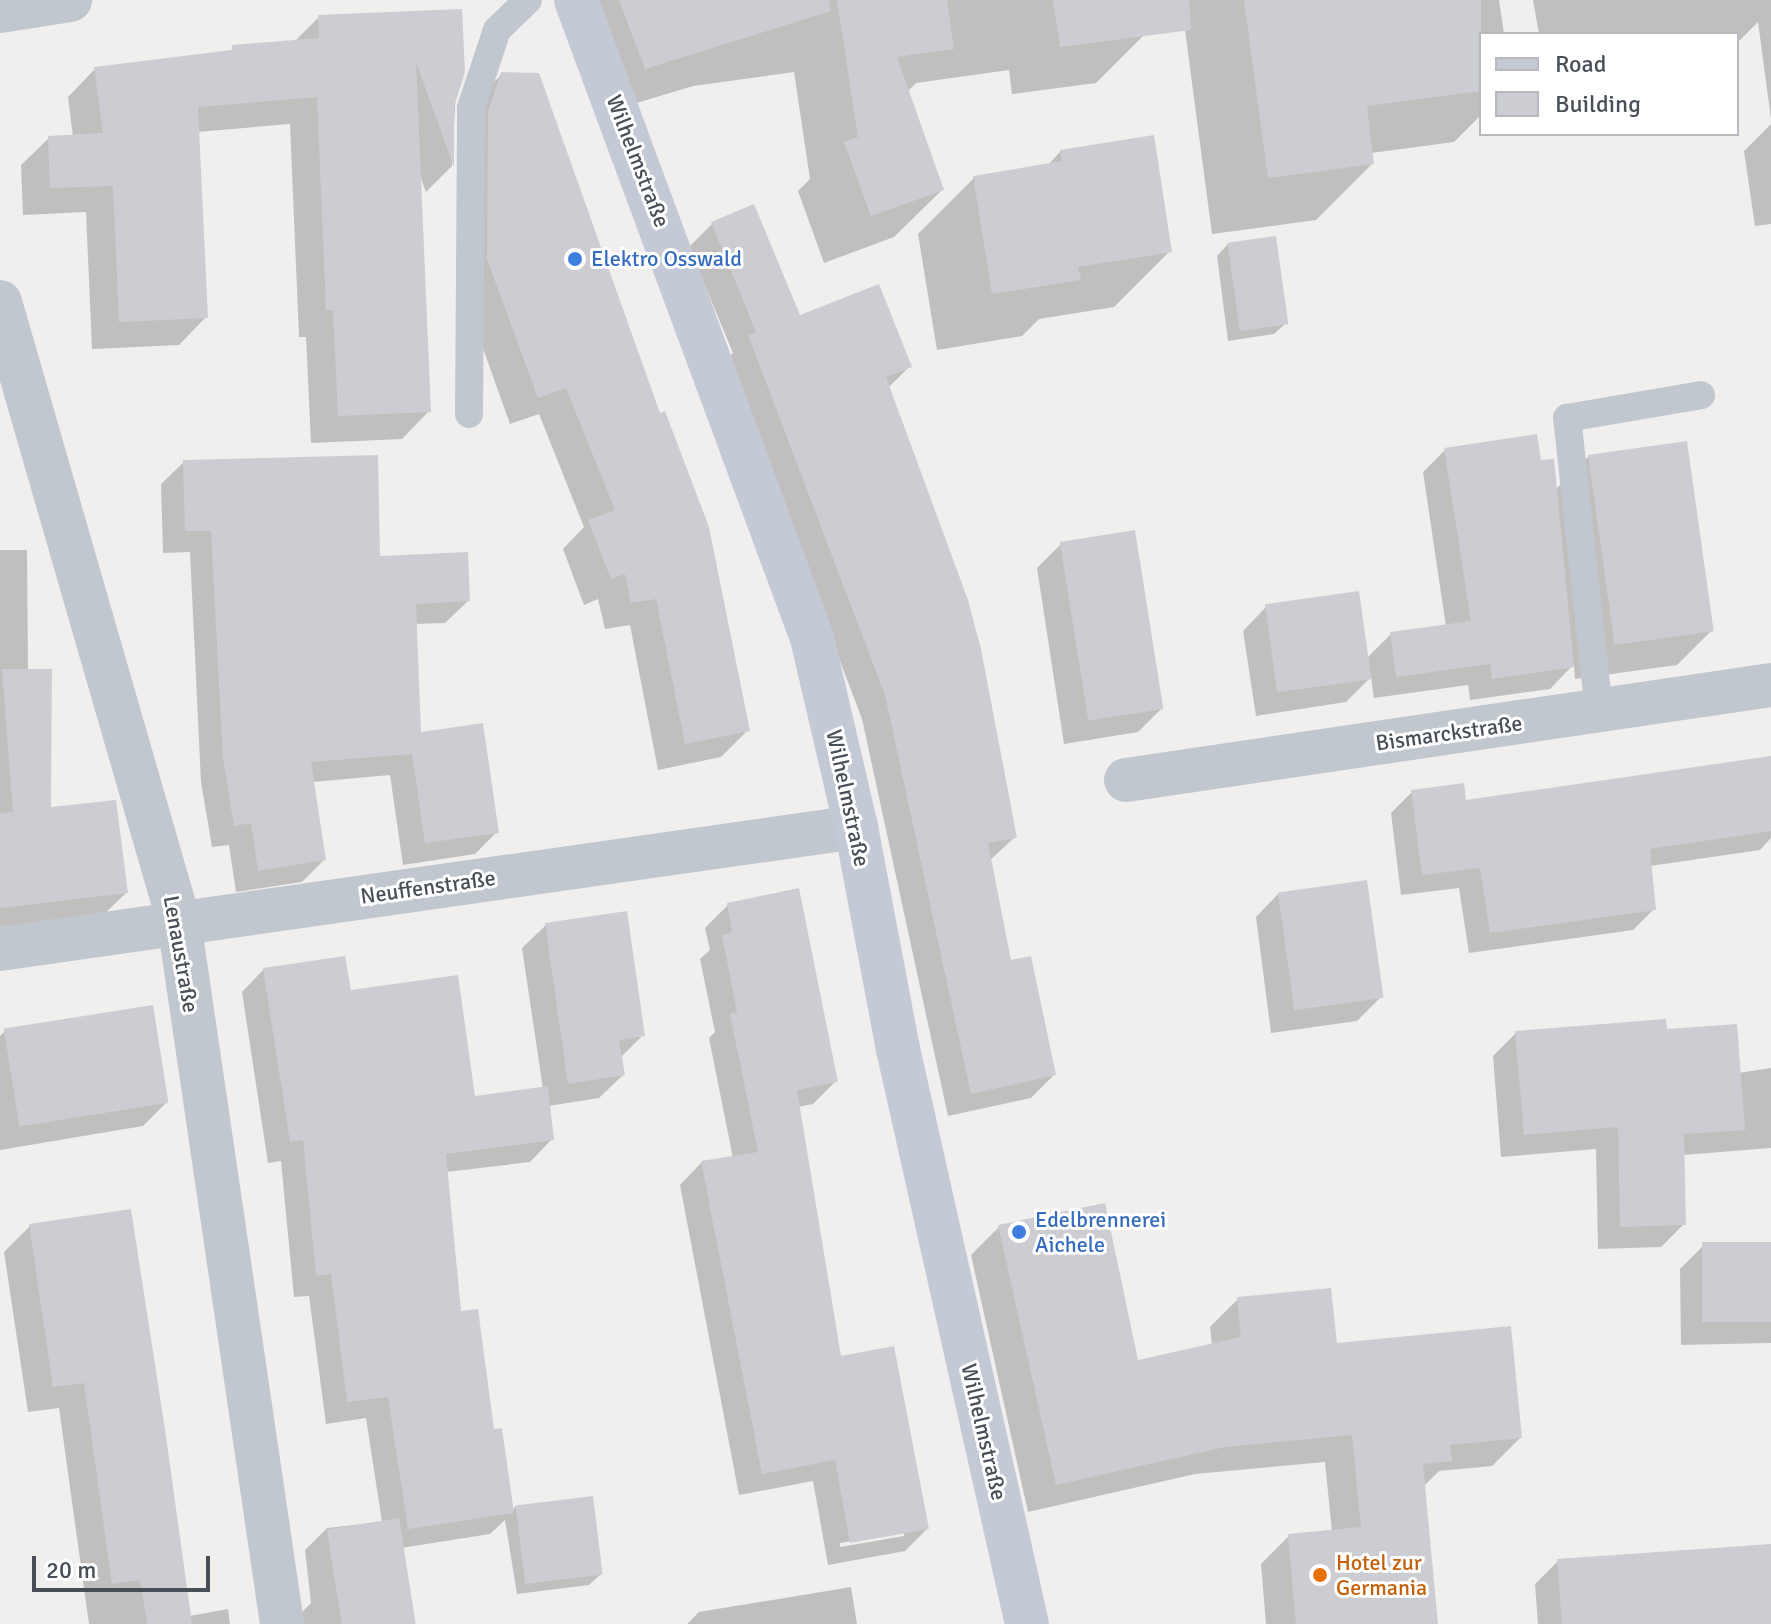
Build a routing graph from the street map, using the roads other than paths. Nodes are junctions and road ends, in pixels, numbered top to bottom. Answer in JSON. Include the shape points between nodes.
{"nodes":[{"id":1,"x":70,"y":0,"type":"edge"},
{"id":2,"x":528,"y":0,"type":"edge"},
{"id":3,"x":576,"y":0,"type":"edge"},
{"id":4,"x":0,"y":11,"type":"edge"},
{"id":5,"x":0,"y":302,"type":"edge"},
{"id":6,"x":1701,"y":395,"type":"dead end"},
{"id":7,"x":469,"y":414,"type":"dead end"},
{"id":8,"x":1771,"y":685,"type":"edge"},
{"id":9,"x":1599,"y":711,"type":"junction"},
{"id":10,"x":1126,"y":780,"type":"dead end"},
{"id":11,"x":856,"y":827,"type":"junction"},
{"id":12,"x":179,"y":922,"type":"junction"},
{"id":13,"x":0,"y":949,"type":"edge"},
{"id":14,"x":282,"y":1624,"type":"edge"},
{"id":15,"x":1027,"y":1624,"type":"edge"}],
"edges":[{"from":1,"to":4,"type":"street"},
{"from":2,"to":7,"type":"lane","via":[[497,30],[471,108]]},
{"from":3,"to":11,"type":"street","name":"Wilhelmstraße","via":[[790,568],[812,638]]},
{"from":5,"to":12,"type":"street","name":"Lenaustraße"},
{"from":6,"to":9,"type":"lane","via":[[1567,418]]},
{"from":8,"to":9,"type":"street","name":"Bismarckstraße"},
{"from":9,"to":10,"type":"street","name":"Bismarckstraße"},
{"from":11,"to":12,"type":"street","name":"Neuffenstraße"},
{"from":11,"to":15,"type":"street","name":"Wilhelmstraße","via":[[898,1049]]},
{"from":12,"to":13,"type":"street","name":"Neuffenstraße"},
{"from":12,"to":14,"type":"street","name":"Lenaustraße"}]}
